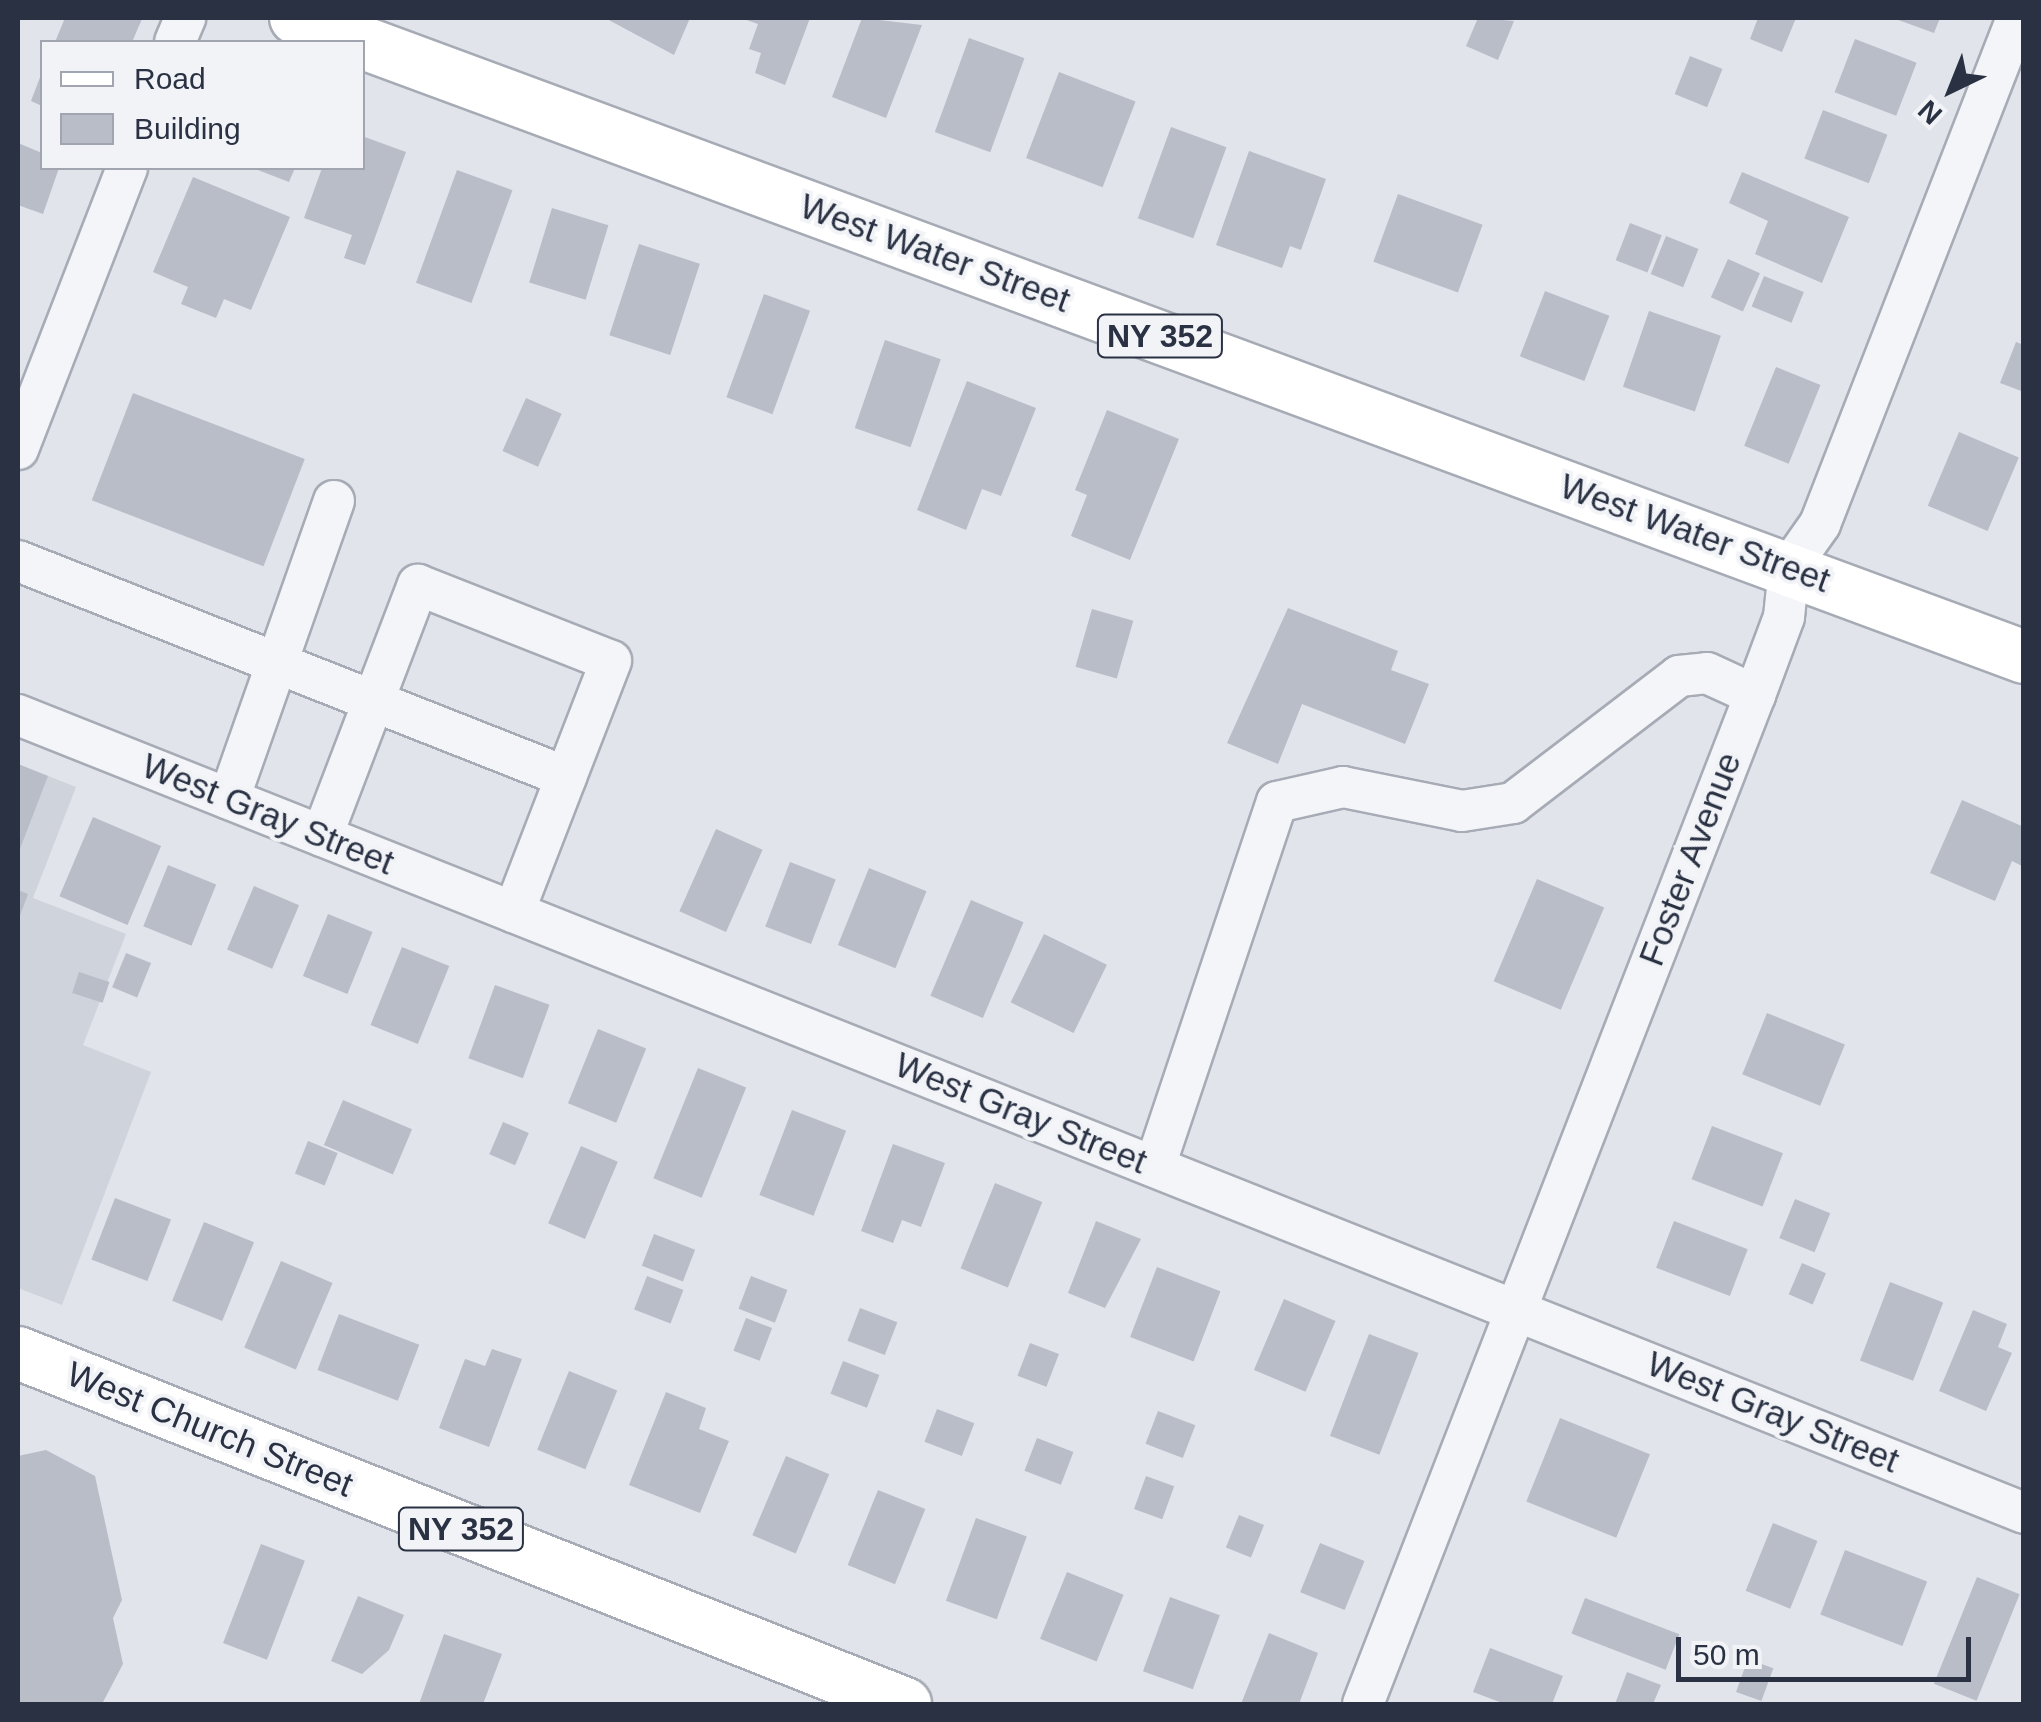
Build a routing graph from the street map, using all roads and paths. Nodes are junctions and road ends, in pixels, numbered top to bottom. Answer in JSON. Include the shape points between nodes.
{"nodes":[{"id":1,"x":296,"y":18,"type":"edge"},
{"id":2,"x":2017,"y":18,"type":"edge"},
{"id":3,"x":356,"y":40,"type":"edge"},
{"id":4,"x":365,"y":43,"type":"edge"},
{"id":5,"x":126,"y":170,"type":"edge"},
{"id":6,"x":18,"y":450,"type":"edge"},
{"id":7,"x":334,"y":501,"type":"dead end"},
{"id":8,"x":18,"y":561,"type":"edge"},
{"id":9,"x":1790,"y":568,"type":"junction"},
{"id":10,"x":2024,"y":657,"type":"edge"},
{"id":11,"x":279,"y":664,"type":"junction"},
{"id":12,"x":1755,"y":694,"type":"junction"},
{"id":13,"x":374,"y":700,"type":"junction"},
{"id":14,"x":18,"y":715,"type":"edge"},
{"id":15,"x":566,"y":777,"type":"junction"},
{"id":16,"x":228,"y":799,"type":"junction"},
{"id":17,"x":322,"y":836,"type":"junction"},
{"id":18,"x":514,"y":912,"type":"junction"},
{"id":19,"x":1155,"y":1166,"type":"junction"},
{"id":20,"x":1515,"y":1309,"type":"junction"},
{"id":21,"x":18,"y":1353,"type":"edge"},
{"id":22,"x":2024,"y":1513,"type":"edge"},
{"id":23,"x":905,"y":1704,"type":"edge"},
{"id":24,"x":1363,"y":1704,"type":"edge"}],
"edges":[{"from":1,"to":3,"type":"main road","name":"West Water Street","number":"NY 352"},
{"from":2,"to":9,"type":"street","name":"Foster Avenue","via":[[1820,524]]},
{"from":4,"to":9,"type":"main road","name":"West Water Street","number":"NY 352"},
{"from":5,"to":6,"type":"street"},
{"from":7,"to":11,"type":"street"},
{"from":8,"to":11,"type":"street"},
{"from":9,"to":10,"type":"main road","name":"West Water Street","number":"NY 352"},
{"from":9,"to":12,"type":"street","name":"Foster Avenue","via":[[1784,617]]},
{"from":11,"to":13,"type":"street"},
{"from":11,"to":16,"type":"street"},
{"from":12,"to":19,"type":"street","via":[[1707,673],[1680,676],[1512,803],[1462,811],[1343,787],[1277,802]]},
{"from":12,"to":20,"type":"street","name":"Foster Avenue"},
{"from":13,"to":15,"type":"street"},
{"from":13,"to":15,"type":"street","via":[[418,585],[611,661]]},
{"from":13,"to":17,"type":"street"},
{"from":14,"to":16,"type":"street","name":"West Gray Street"},
{"from":15,"to":18,"type":"street"},
{"from":16,"to":17,"type":"street","name":"West Gray Street"},
{"from":17,"to":18,"type":"street","name":"West Gray Street"},
{"from":18,"to":19,"type":"street","name":"West Gray Street"},
{"from":19,"to":20,"type":"street","name":"West Gray Street"},
{"from":20,"to":22,"type":"street","name":"West Gray Street"},
{"from":20,"to":24,"type":"street","name":"Foster Avenue"},
{"from":21,"to":23,"type":"main road","name":"West Church Street","number":"NY 352"}]}
